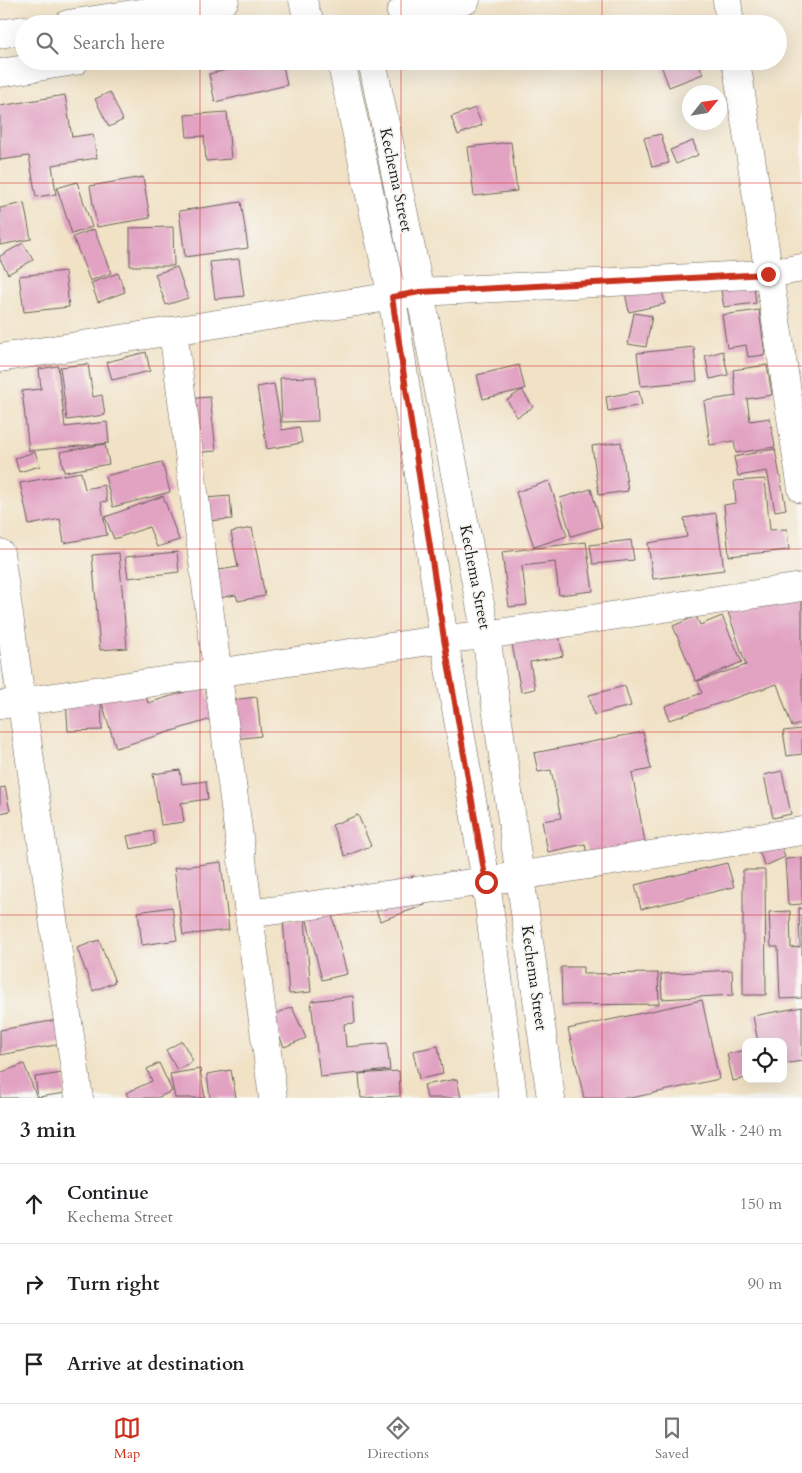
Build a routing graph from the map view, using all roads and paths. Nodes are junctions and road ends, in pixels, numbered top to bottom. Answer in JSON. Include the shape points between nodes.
{"nodes":[{"id":1,"x":225,"y":0,"type":"edge"},
{"id":2,"x":303,"y":0,"type":"edge"},
{"id":3,"x":466,"y":0,"type":"edge"},
{"id":4,"x":727,"y":0,"type":"edge"},
{"id":5,"x":400,"y":12,"type":"edge"},
{"id":6,"x":127,"y":15,"type":"edge"},
{"id":7,"x":306,"y":15,"type":"edge"},
{"id":8,"x":729,"y":15,"type":"edge"},
{"id":9,"x":15,"y":32,"type":"edge"},
{"id":10,"x":0,"y":34,"type":"edge"},
{"id":11,"x":19,"y":70,"type":"edge"},
{"id":12,"x":343,"y":70,"type":"edge"},
{"id":13,"x":374,"y":70,"type":"edge"},
{"id":14,"x":737,"y":70,"type":"edge"},
{"id":15,"x":0,"y":73,"type":"edge"},
{"id":16,"x":802,"y":268,"type":"edge"},
{"id":17,"x":768,"y":274,"type":"junction"},
{"id":18,"x":420,"y":292,"type":"junction"},
{"id":19,"x":392,"y":297,"type":"junction"},
{"id":20,"x":173,"y":331,"type":"junction"},
{"id":21,"x":0,"y":358,"type":"edge"},
{"id":22,"x":802,"y":489,"type":"edge"},
{"id":23,"x":0,"y":553,"type":"edge"},
{"id":24,"x":802,"y":587,"type":"edge"},
{"id":25,"x":486,"y":636,"type":"junction"},
{"id":26,"x":444,"y":639,"type":"junction"},
{"id":27,"x":218,"y":673,"type":"junction"},
{"id":28,"x":11,"y":703,"type":"edge"},
{"id":29,"x":802,"y":830,"type":"edge"},
{"id":30,"x":520,"y":876,"type":"junction"},
{"id":31,"x":486,"y":882,"type":"junction"},
{"id":32,"x":249,"y":914,"type":"junction"},
{"id":33,"x":79,"y":1098,"type":"edge"},
{"id":34,"x":273,"y":1098,"type":"edge"},
{"id":35,"x":513,"y":1098,"type":"edge"},
{"id":36,"x":551,"y":1098,"type":"edge"}],
"edges":[{"from":1,"to":6,"type":"street"},
{"from":2,"to":7,"type":"street"},
{"from":3,"to":5,"type":"street"},
{"from":4,"to":8,"type":"street"},
{"from":9,"to":10,"type":"street"},
{"from":11,"to":15,"type":"street"},
{"from":12,"to":19,"type":"street","name":"Kechema Street"},
{"from":13,"to":18,"type":"street","name":"Kechema Street"},
{"from":14,"to":17,"type":"street"},
{"from":16,"to":17,"type":"street"},
{"from":17,"to":18,"type":"street"},
{"from":17,"to":22,"type":"street"},
{"from":18,"to":19,"type":"street"},
{"from":18,"to":25,"type":"street","name":"Kechema Street"},
{"from":19,"to":20,"type":"street"},
{"from":19,"to":26,"type":"street","name":"Kechema Street"},
{"from":20,"to":21,"type":"street"},
{"from":20,"to":27,"type":"street"},
{"from":23,"to":28,"type":"street"},
{"from":24,"to":25,"type":"street"},
{"from":25,"to":26,"type":"street"},
{"from":25,"to":30,"type":"street","name":"Kechema Street"},
{"from":26,"to":27,"type":"street"},
{"from":26,"to":31,"type":"street","name":"Kechema Street"},
{"from":27,"to":28,"type":"street"},
{"from":27,"to":32,"type":"street"},
{"from":28,"to":33,"type":"street"},
{"from":29,"to":30,"type":"street"},
{"from":30,"to":31,"type":"street"},
{"from":30,"to":36,"type":"street","name":"Kechema Street"},
{"from":31,"to":32,"type":"street"},
{"from":31,"to":35,"type":"street","name":"Kechema Street"},
{"from":32,"to":34,"type":"street"}]}
